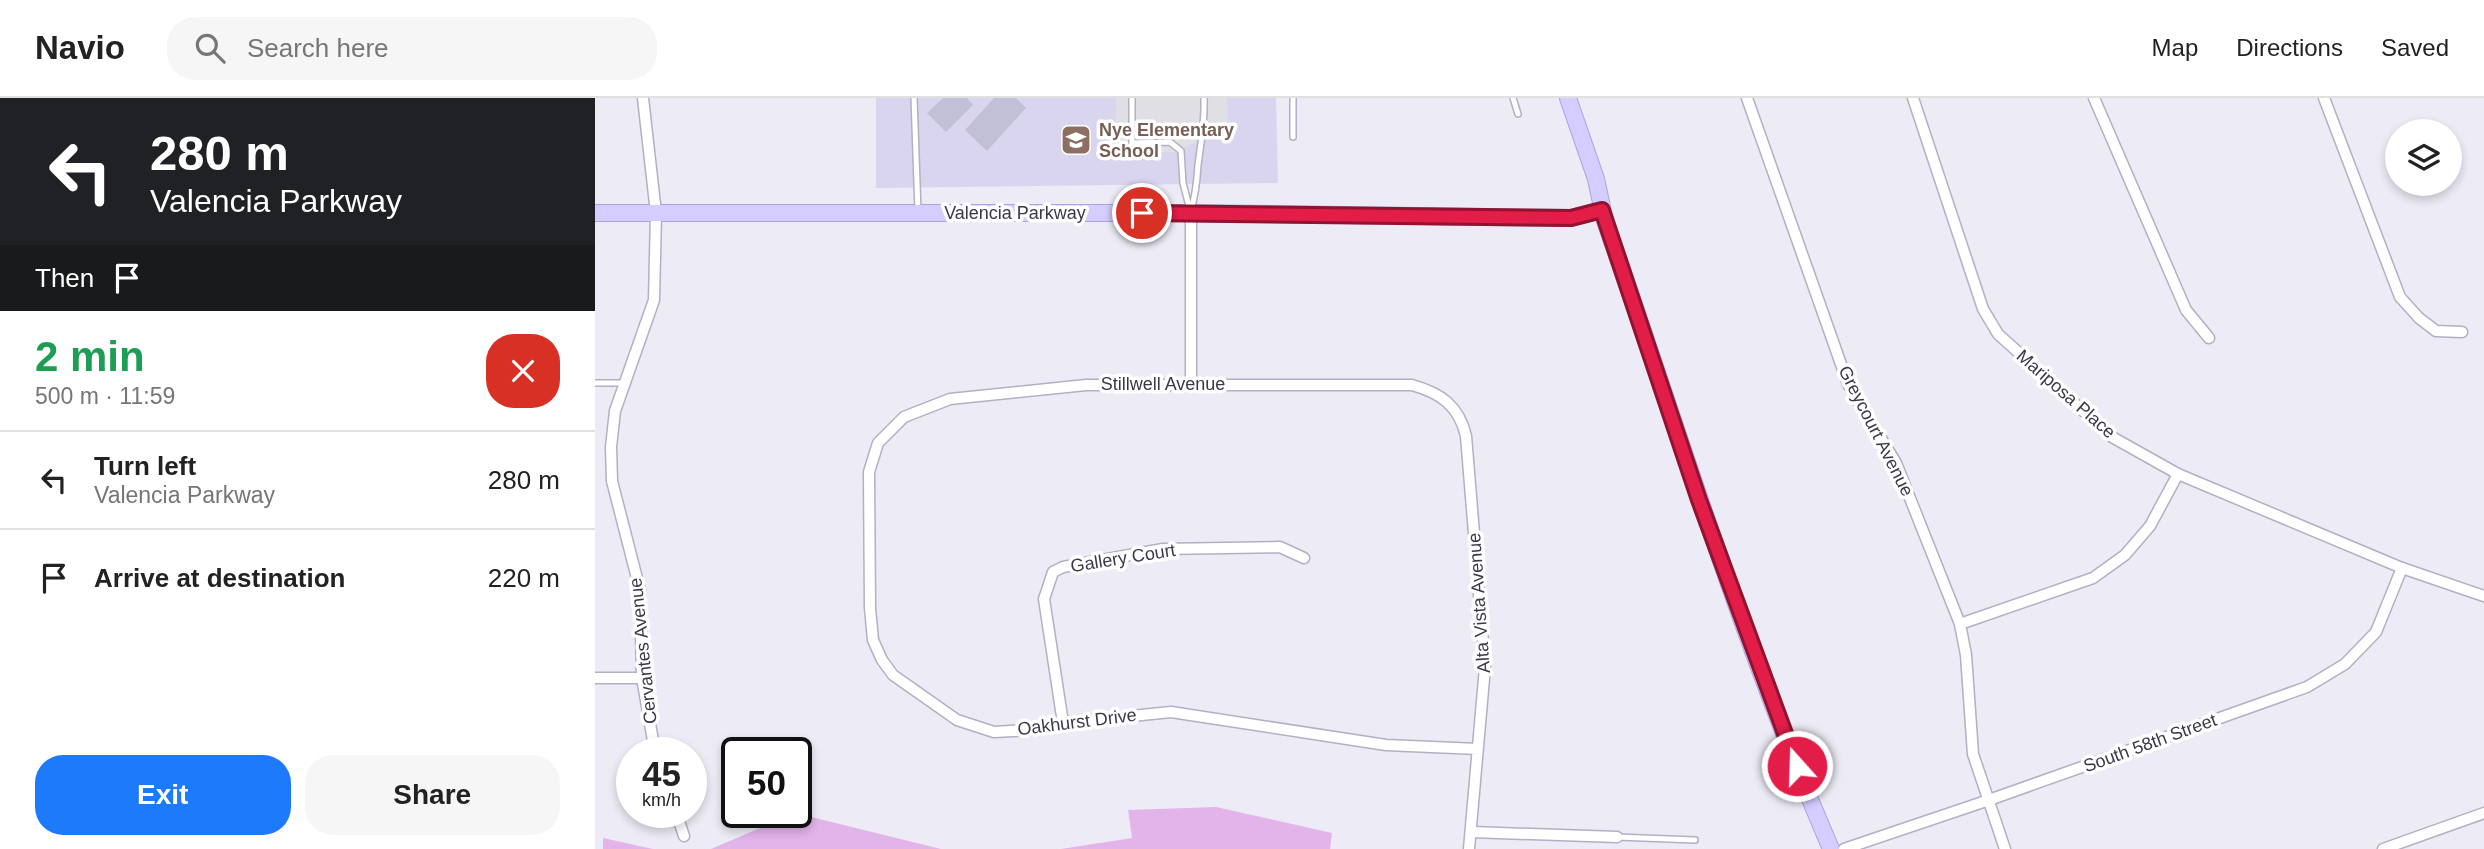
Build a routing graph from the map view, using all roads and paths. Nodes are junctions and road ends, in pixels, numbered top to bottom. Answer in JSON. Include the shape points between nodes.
{"nodes":[{"id":1,"x":643,"y":98,"type":"edge"},
{"id":2,"x":914,"y":98,"type":"edge"},
{"id":3,"x":1132,"y":98,"type":"edge"},
{"id":4,"x":1204,"y":98,"type":"edge"},
{"id":5,"x":1293,"y":98,"type":"edge"},
{"id":6,"x":1513,"y":98,"type":"edge"},
{"id":7,"x":1568,"y":98,"type":"edge"},
{"id":8,"x":1747,"y":98,"type":"edge"},
{"id":9,"x":1913,"y":98,"type":"edge"},
{"id":10,"x":2094,"y":98,"type":"edge"},
{"id":11,"x":2324,"y":98,"type":"edge"},
{"id":12,"x":1518,"y":114,"type":"dead end"},
{"id":13,"x":1293,"y":137,"type":"dead end"},
{"id":14,"x":1602,"y":210,"type":"junction"},
{"id":15,"x":595,"y":213,"type":"edge"},
{"id":16,"x":656,"y":213,"type":"junction"},
{"id":17,"x":1191,"y":213,"type":"junction"},
{"id":18,"x":918,"y":214,"type":"junction"},
{"id":19,"x":2462,"y":332,"type":"dead end"},
{"id":20,"x":2209,"y":338,"type":"dead end"},
{"id":21,"x":595,"y":383,"type":"edge"},
{"id":22,"x":626,"y":383,"type":"junction"},
{"id":23,"x":1191,"y":384,"type":"junction"},
{"id":24,"x":1451,"y":403,"type":"joint"},
{"id":25,"x":883,"y":438,"type":"joint"},
{"id":26,"x":2178,"y":474,"type":"junction"},
{"id":27,"x":1304,"y":558,"type":"dead end"},
{"id":28,"x":2402,"y":568,"type":"junction"},
{"id":29,"x":2484,"y":596,"type":"edge"},
{"id":30,"x":1960,"y":624,"type":"junction"},
{"id":31,"x":595,"y":678,"type":"edge"},
{"id":32,"x":642,"y":678,"type":"junction"},
{"id":33,"x":1063,"y":723,"type":"junction"},
{"id":34,"x":652,"y":737,"type":"edge"},
{"id":35,"x":1478,"y":749,"type":"junction"},
{"id":36,"x":1989,"y":800,"type":"junction"},
{"id":37,"x":2484,"y":813,"type":"edge"},
{"id":38,"x":681,"y":828,"type":"edge"},
{"id":39,"x":1471,"y":832,"type":"junction"},
{"id":40,"x":684,"y":836,"type":"dead end"},
{"id":41,"x":1618,"y":837,"type":"joint"},
{"id":42,"x":1695,"y":839,"type":"dead end"},
{"id":43,"x":1469,"y":849,"type":"edge"},
{"id":44,"x":1831,"y":849,"type":"edge"},
{"id":45,"x":1844,"y":849,"type":"edge"},
{"id":46,"x":2005,"y":849,"type":"edge"},
{"id":47,"x":2383,"y":849,"type":"edge"}],
"edges":[{"from":1,"to":16,"type":"street","name":"Cervantes Avenue"},
{"from":2,"to":18,"type":"lane"},
{"from":3,"to":17,"type":"lane","via":[[1132,143],[1170,142],[1181,151]]},
{"from":4,"to":17,"type":"lane","via":[[1206,123]]},
{"from":5,"to":13,"type":"lane"},
{"from":6,"to":12,"type":"lane"},
{"from":7,"to":14,"type":"main road"},
{"from":8,"to":30,"type":"street","name":"Greycourt Avenue","via":[[1848,384],[1896,463]]},
{"from":9,"to":26,"type":"street","name":"Mariposa Place","via":[[1983,309],[1998,334],[2112,437]]},
{"from":10,"to":20,"type":"street","via":[[2186,310]]},
{"from":11,"to":19,"type":"street","via":[[2400,297],[2436,331]]},
{"from":14,"to":17,"type":"main road","name":"Valencia Parkway","via":[[1571,218]]},
{"from":14,"to":44,"type":"main road","via":[[1699,500]]},
{"from":15,"to":16,"type":"main road","name":"Valencia Parkway"},
{"from":16,"to":18,"type":"main road","name":"Valencia Parkway"},
{"from":16,"to":22,"type":"street","name":"Cervantes Avenue","via":[[654,300]]},
{"from":17,"to":18,"type":"main road","name":"Valencia Parkway"},
{"from":17,"to":23,"type":"street"},
{"from":21,"to":22,"type":"lane"},
{"from":22,"to":32,"type":"street","name":"Cervantes Avenue","via":[[615,411],[612,481],[640,590]]},
{"from":23,"to":24,"type":"street","name":"Stillwell Avenue","via":[[1412,385],[1432,390]]},
{"from":23,"to":25,"type":"street","name":"Stillwell Avenue","via":[[1086,385],[950,399],[904,417]]},
{"from":24,"to":35,"type":"street","name":"Alta Vista Avenue","via":[[1466,436],[1485,667]]},
{"from":25,"to":33,"type":"street","name":"Oakhurst Drive","via":[[869,472],[870,608],[873,640],[882,660],[893,675],[957,720],[994,732]]},
{"from":26,"to":28,"type":"street","name":"Mariposa Place"},
{"from":26,"to":30,"type":"street","via":[[2150,526],[2125,555],[2093,578]]},
{"from":27,"to":33,"type":"street","name":"Gallery Court","via":[[1280,547],[1163,549],[1053,572],[1044,599]]},
{"from":28,"to":29,"type":"street","name":"Mariposa Place"},
{"from":28,"to":36,"type":"street","name":"South 58th Street","via":[[2376,632],[2345,664],[2307,687]]},
{"from":30,"to":36,"type":"street","name":"Greycourt Avenue","via":[[1973,754]]},
{"from":31,"to":32,"type":"street"},
{"from":32,"to":34,"type":"street","name":"Cervantes Avenue"},
{"from":33,"to":35,"type":"street","name":"Oakhurst Drive","via":[[1171,712],[1385,745]]},
{"from":35,"to":39,"type":"street","name":"Alta Vista Avenue"},
{"from":36,"to":45,"type":"street","name":"South 58th Street"},
{"from":36,"to":46,"type":"street","name":"Greycourt Avenue"},
{"from":37,"to":47,"type":"street"},
{"from":38,"to":40,"type":"street"},
{"from":39,"to":41,"type":"street"},
{"from":39,"to":43,"type":"street","name":"Alta Vista Avenue"},
{"from":41,"to":42,"type":"lane"}]}
